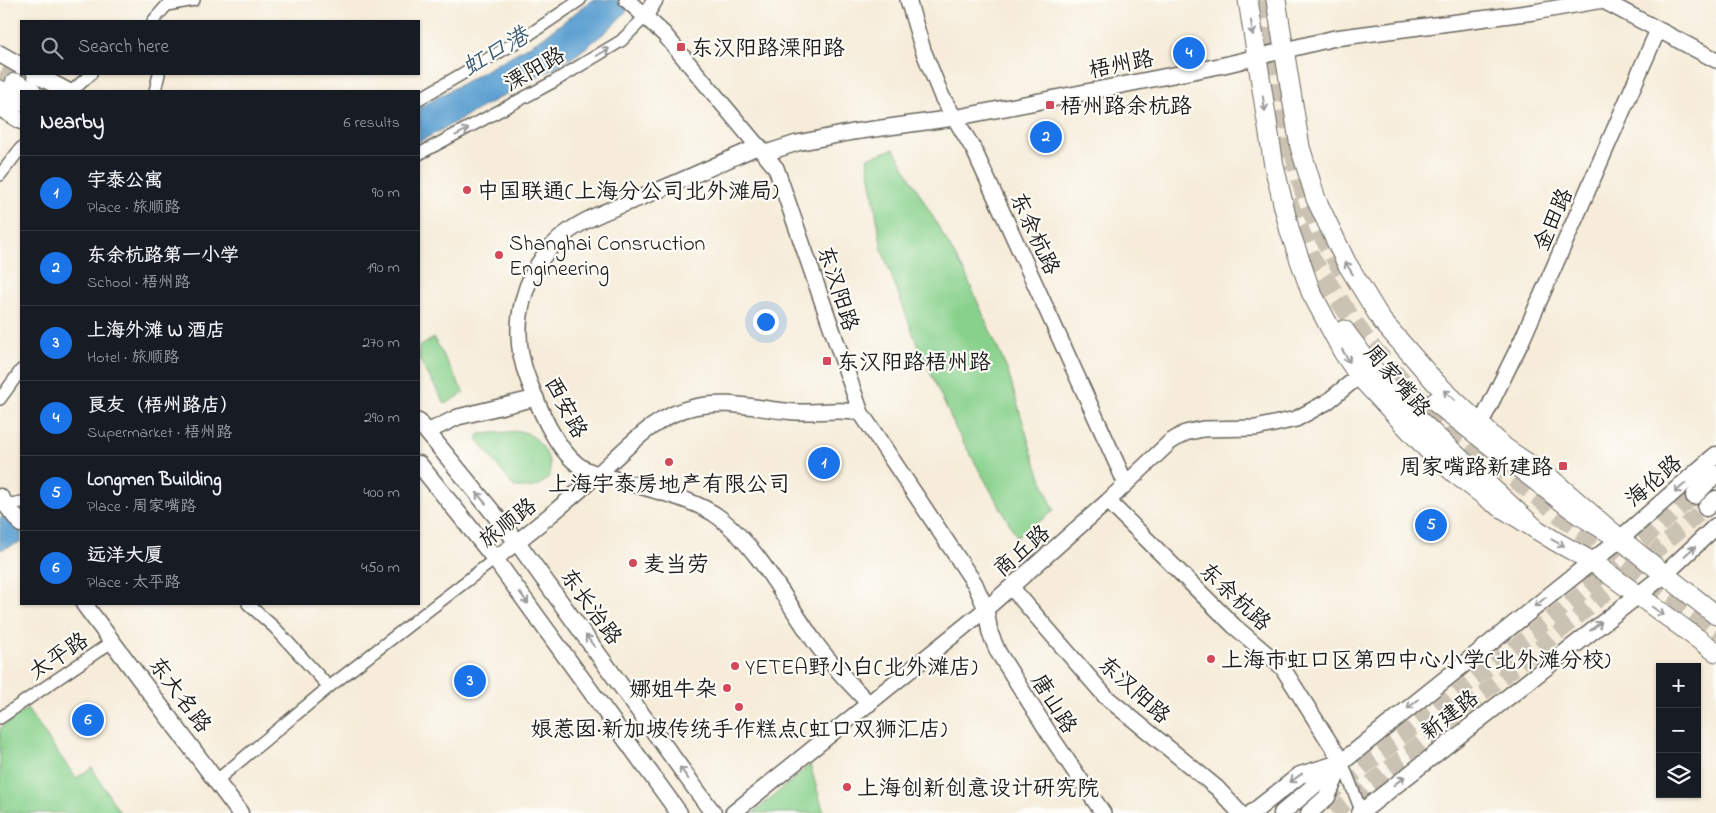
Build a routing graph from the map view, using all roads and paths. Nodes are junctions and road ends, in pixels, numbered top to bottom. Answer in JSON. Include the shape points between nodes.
{"nodes":[{"id":1,"x":194,"y":0,"type":"edge"},
{"id":2,"x":580,"y":0,"type":"edge"},
{"id":3,"x":655,"y":0,"type":"edge"},
{"id":4,"x":908,"y":0,"type":"edge"},
{"id":5,"x":1248,"y":0,"type":"edge"},
{"id":6,"x":1276,"y":0,"type":"edge"},
{"id":7,"x":1603,"y":0,"type":"edge"},
{"id":8,"x":167,"y":2,"type":"edge"},
{"id":9,"x":635,"y":8,"type":"edge"},
{"id":10,"x":154,"y":20,"type":"edge"},
{"id":11,"x":165,"y":20,"type":"edge"},
{"id":12,"x":1658,"y":30,"type":"junction"},
{"id":13,"x":1285,"y":50,"type":"junction"},
{"id":14,"x":0,"y":54,"type":"edge"},
{"id":15,"x":1256,"y":56,"type":"junction"},
{"id":16,"x":1716,"y":60,"type":"edge"},
{"id":17,"x":37,"y":75,"type":"edge"},
{"id":18,"x":91,"y":75,"type":"edge"},
{"id":19,"x":159,"y":75,"type":"edge"},
{"id":20,"x":17,"y":83,"type":"edge"},
{"id":21,"x":65,"y":90,"type":"edge"},
{"id":22,"x":73,"y":90,"type":"edge"},
{"id":23,"x":155,"y":90,"type":"edge"},
{"id":24,"x":20,"y":97,"type":"edge"},
{"id":25,"x":420,"y":98,"type":"edge"},
{"id":26,"x":0,"y":108,"type":"edge"},
{"id":27,"x":954,"y":118,"type":"junction"},
{"id":28,"x":20,"y":119,"type":"edge"},
{"id":29,"x":20,"y":149,"type":"edge"},
{"id":30,"x":763,"y":150,"type":"junction"},
{"id":31,"x":420,"y":153,"type":"edge"},
{"id":32,"x":0,"y":175,"type":"edge"},
{"id":33,"x":1344,"y":330,"type":"dead end"},
{"id":34,"x":20,"y":371,"type":"edge"},
{"id":35,"x":1359,"y":376,"type":"junction"},
{"id":36,"x":536,"y":398,"type":"junction"},
{"id":37,"x":0,"y":399,"type":"edge"},
{"id":38,"x":1435,"y":402,"type":"dead end"},
{"id":39,"x":860,"y":413,"type":"junction"},
{"id":40,"x":1481,"y":424,"type":"junction"},
{"id":41,"x":423,"y":427,"type":"edge"},
{"id":42,"x":1716,"y":455,"type":"edge"},
{"id":43,"x":420,"y":465,"type":"edge"},
{"id":44,"x":598,"y":474,"type":"junction"},
{"id":45,"x":1716,"y":474,"type":"edge"},
{"id":46,"x":1126,"y":484,"type":"junction"},
{"id":47,"x":1694,"y":496,"type":"tunnel mouth"},
{"id":48,"x":1108,"y":501,"type":"junction"},
{"id":49,"x":1716,"y":526,"type":"edge"},
{"id":50,"x":1537,"y":530,"type":"junction"},
{"id":51,"x":1620,"y":539,"type":"junction"},
{"id":52,"x":517,"y":542,"type":"junction"},
{"id":53,"x":495,"y":559,"type":"junction"},
{"id":54,"x":1591,"y":560,"type":"junction"},
{"id":55,"x":1664,"y":575,"type":"junction"},
{"id":56,"x":1010,"y":588,"type":"junction"},
{"id":57,"x":1637,"y":596,"type":"junction"},
{"id":58,"x":85,"y":605,"type":"edge"},
{"id":59,"x":249,"y":605,"type":"edge"},
{"id":60,"x":986,"y":609,"type":"junction"},
{"id":61,"x":1716,"y":615,"type":"edge"},
{"id":62,"x":113,"y":641,"type":"junction"},
{"id":63,"x":1716,"y":652,"type":"edge"},
{"id":64,"x":329,"y":687,"type":"junction"},
{"id":65,"x":869,"y":704,"type":"junction"},
{"id":66,"x":0,"y":718,"type":"edge"},
{"id":67,"x":1342,"y":762,"type":"junction"},
{"id":68,"x":217,"y":780,"type":"junction"},
{"id":69,"x":240,"y":813,"type":"edge"},
{"id":70,"x":679,"y":813,"type":"edge"},
{"id":71,"x":713,"y":813,"type":"edge"},
{"id":72,"x":734,"y":813,"type":"edge"},
{"id":73,"x":1103,"y":813,"type":"edge"},
{"id":74,"x":1240,"y":813,"type":"edge"},
{"id":75,"x":1252,"y":813,"type":"edge"},
{"id":76,"x":1282,"y":813,"type":"edge"},
{"id":77,"x":1309,"y":813,"type":"edge"},
{"id":78,"x":1362,"y":813,"type":"edge"}],
"edges":[{"from":1,"to":8,"type":"street"},
{"from":2,"to":25,"type":"street","via":[[527,36]]},
{"from":3,"to":9,"type":"street","name":"溧阳路"},
{"from":4,"to":27,"type":"street","name":"东余杭路","via":[[923,50],[942,98]]},
{"from":5,"to":15,"type":"main road","name":"周家嘴路","one_way":true},
{"from":6,"to":13,"type":"main road","name":"周家嘴路"},
{"from":7,"to":12,"type":"street"},
{"from":7,"to":13,"type":"street","name":"梧州路","via":[[1335,38]]},
{"from":8,"to":10,"type":"street"},
{"from":8,"to":11,"type":"street"},
{"from":9,"to":30,"type":"street","name":"东汉阳路","via":[[664,34]]},
{"from":31,"to":9,"type":"street","name":"溧阳路","one_way":true,"via":[[553,82],[621,41]]},
{"from":12,"to":16,"type":"street"},
{"from":12,"to":40,"type":"street","name":"金田路","via":[[1522,340]]},
{"from":13,"to":15,"type":"street","name":"梧州路"},
{"from":40,"to":13,"type":"main road","name":"周家嘴路","one_way":true,"via":[[1436,383],[1382,321],[1346,262],[1316,199],[1300,147]]},
{"from":14,"to":20,"type":"main road"},
{"from":15,"to":27,"type":"street","name":"梧州路"},
{"from":15,"to":35,"type":"main road","name":"周家嘴路","one_way":true,"via":[[1274,166],[1299,262],[1343,352]]},
{"from":17,"to":21,"type":"main road"},
{"from":18,"to":22,"type":"street"},
{"from":19,"to":23,"type":"street"},
{"from":20,"to":24,"type":"main road"},
{"from":26,"to":28,"type":"main road"},
{"from":27,"to":30,"type":"street","name":"梧州路","via":[[853,132]]},
{"from":27,"to":46,"type":"street","name":"东余杭路","via":[[974,150]]},
{"from":29,"to":32,"type":"street"},
{"from":30,"to":36,"type":"street","name":"西安路","via":[[584,222],[551,247],[531,277],[519,319],[520,353]]},
{"from":30,"to":39,"type":"street","name":"东汉阳路","via":[[782,181]]},
{"from":33,"to":50,"type":"main road","via":[[1394,397]]},
{"from":34,"to":37,"type":"street"},
{"from":35,"to":46,"type":"street","name":"商丘路","via":[[1327,402],[1296,419],[1256,428],[1212,428],[1185,433],[1166,445]]},
{"from":35,"to":50,"type":"main road","name":"周家嘴路","via":[[1430,452],[1491,501]]},
{"from":36,"to":41,"type":"street","name":"东长治路"},
{"from":36,"to":44,"type":"street","name":"西安路","via":[[566,452],[578,465]]},
{"from":38,"to":51,"type":"main road","via":[[1578,514]]},
{"from":39,"to":44,"type":"street","name":"旅顺路","via":[[849,410],[796,412],[721,403],[693,407],[644,432]]},
{"from":39,"to":60,"type":"street","name":"东汉阳路","via":[[975,584]]},
{"from":40,"to":51,"type":"main road","name":"周家嘴路","via":[[1505,448],[1550,478]]},
{"from":52,"to":41,"type":"main road","name":"东长治路","one_way":true},
{"from":42,"to":51,"type":"main road","name":"海伦路","one_way":true},
{"from":43,"to":53,"type":"main road"},
{"from":44,"to":52,"type":"street","name":"旅顺路"},
{"from":44,"to":65,"type":"street","name":"西安路","via":[[695,504],[719,517],[767,571],[813,639]]},
{"from":45,"to":47,"type":"main road"},
{"from":46,"to":48,"type":"street","name":"商丘路"},
{"from":48,"to":56,"type":"street","name":"商丘路"},
{"from":48,"to":67,"type":"street","name":"东余杭路","via":[[1234,626],[1282,667]]},
{"from":55,"to":49,"type":"main road","one_way":true},
{"from":50,"to":54,"type":"main road","name":"周家嘴路","one_way":true},
{"from":51,"to":54,"type":"main road","name":"海伦路"},
{"from":51,"to":55,"type":"main road","name":"周家嘴路"},
{"from":52,"to":53,"type":"street","name":"旅顺路"},
{"from":71,"to":52,"type":"main road","name":"东长治路","one_way":true},
{"from":53,"to":64,"type":"street","name":"旅顺路"},
{"from":53,"to":70,"type":"main road","one_way":true},
{"from":54,"to":57,"type":"main road","name":"周家嘴路"},
{"from":54,"to":67,"type":"main road","name":"新建路","one_way":true},
{"from":55,"to":57,"type":"main road","name":"新建路"},
{"from":55,"to":61,"type":"main road","name":"周家嘴路"},
{"from":56,"to":60,"type":"street","name":"商丘路"},
{"from":56,"to":74,"type":"street","name":"东汉阳路","via":[[1106,697],[1217,788]]},
{"from":57,"to":63,"type":"main road","name":"周家嘴路","one_way":true},
{"from":78,"to":57,"type":"main road","name":"新建路","one_way":true},
{"from":58,"to":62,"type":"main road","name":"东大名路"},
{"from":59,"to":64,"type":"street"},
{"from":60,"to":65,"type":"street","name":"商丘路"},
{"from":60,"to":73,"type":"street","name":"唐山路","via":[[990,633],[998,652]]},
{"from":62,"to":66,"type":"street","name":"太平路"},
{"from":62,"to":68,"type":"main road","name":"东大名路"},
{"from":64,"to":68,"type":"street","name":"旅顺路"},
{"from":65,"to":72,"type":"street","name":"商丘路"},
{"from":67,"to":75,"type":"main road","name":"新建路","one_way":true,"via":[[1307,772]]},
{"from":67,"to":76,"type":"main road"},
{"from":67,"to":77,"type":"main road","name":"新建路","via":[[1327,797]]},
{"from":67,"to":78,"type":"street","name":"东余杭路"},
{"from":68,"to":69,"type":"main road","name":"东大名路"}]}
